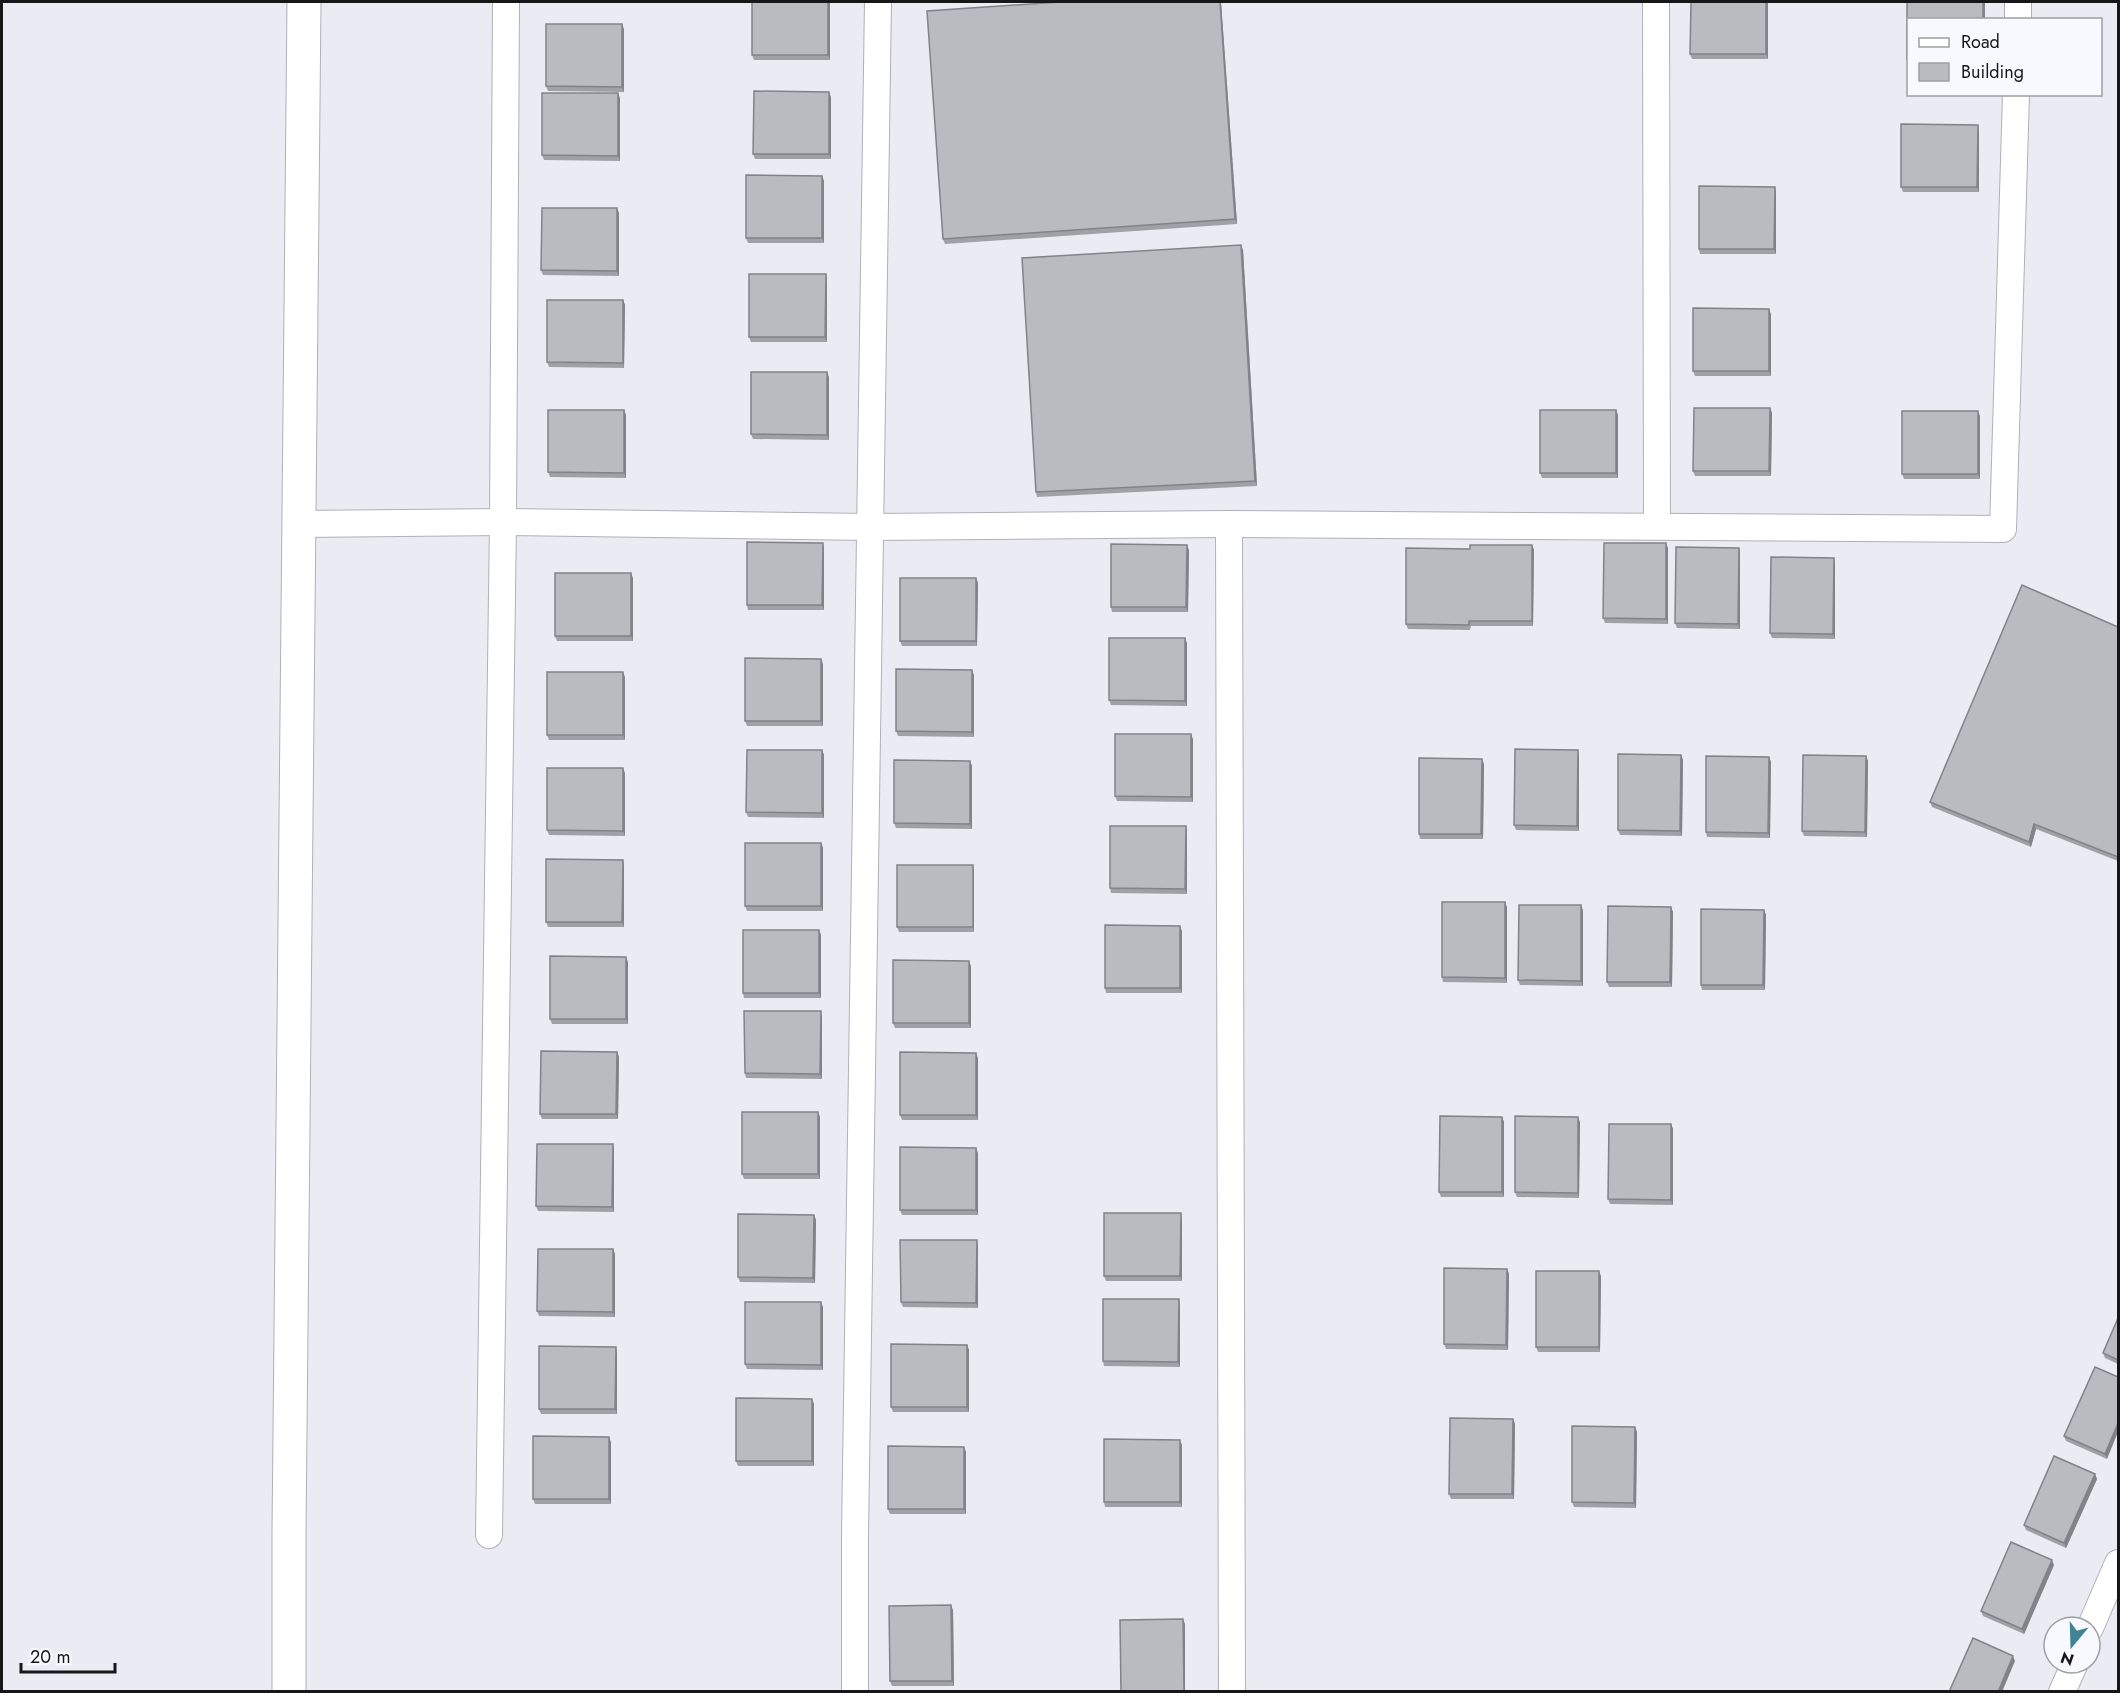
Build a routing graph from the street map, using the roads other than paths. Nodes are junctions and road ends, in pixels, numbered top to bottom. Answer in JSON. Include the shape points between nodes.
{"nodes":[{"id":1,"x":304,"y":2,"type":"edge"},
{"id":2,"x":506,"y":2,"type":"edge"},
{"id":3,"x":878,"y":2,"type":"edge"},
{"id":4,"x":1656,"y":2,"type":"edge"},
{"id":5,"x":2018,"y":2,"type":"edge"},
{"id":6,"x":2018,"y":18,"type":"edge"},
{"id":7,"x":2016,"y":96,"type":"edge"},
{"id":8,"x":503,"y":522,"type":"junction"},
{"id":9,"x":299,"y":524,"type":"junction"},
{"id":10,"x":1230,"y":524,"type":"junction"},
{"id":11,"x":1657,"y":526,"type":"junction"},
{"id":12,"x":870,"y":527,"type":"junction"},
{"id":13,"x":489,"y":1535,"type":"dead end"},
{"id":14,"x":2118,"y":1563,"type":"edge"},
{"id":15,"x":2096,"y":1615,"type":"edge"},
{"id":16,"x":2069,"y":1675,"type":"edge"},
{"id":17,"x":289,"y":1692,"type":"edge"},
{"id":18,"x":855,"y":1692,"type":"edge"},
{"id":19,"x":1232,"y":1692,"type":"edge"},
{"id":20,"x":2062,"y":1692,"type":"edge"}],
"edges":[{"from":1,"to":9,"type":"street"},
{"from":2,"to":8,"type":"street"},
{"from":3,"to":12,"type":"street"},
{"from":4,"to":11,"type":"street"},
{"from":5,"to":6,"type":"street"},
{"from":7,"to":11,"type":"street","via":[[2003,529]]},
{"from":8,"to":9,"type":"street"},
{"from":8,"to":12,"type":"street"},
{"from":8,"to":13,"type":"street"},
{"from":9,"to":17,"type":"street"},
{"from":10,"to":11,"type":"street"},
{"from":10,"to":12,"type":"street"},
{"from":10,"to":19,"type":"street"},
{"from":12,"to":18,"type":"street"},
{"from":14,"to":15,"type":"street"},
{"from":16,"to":20,"type":"street"}]}
